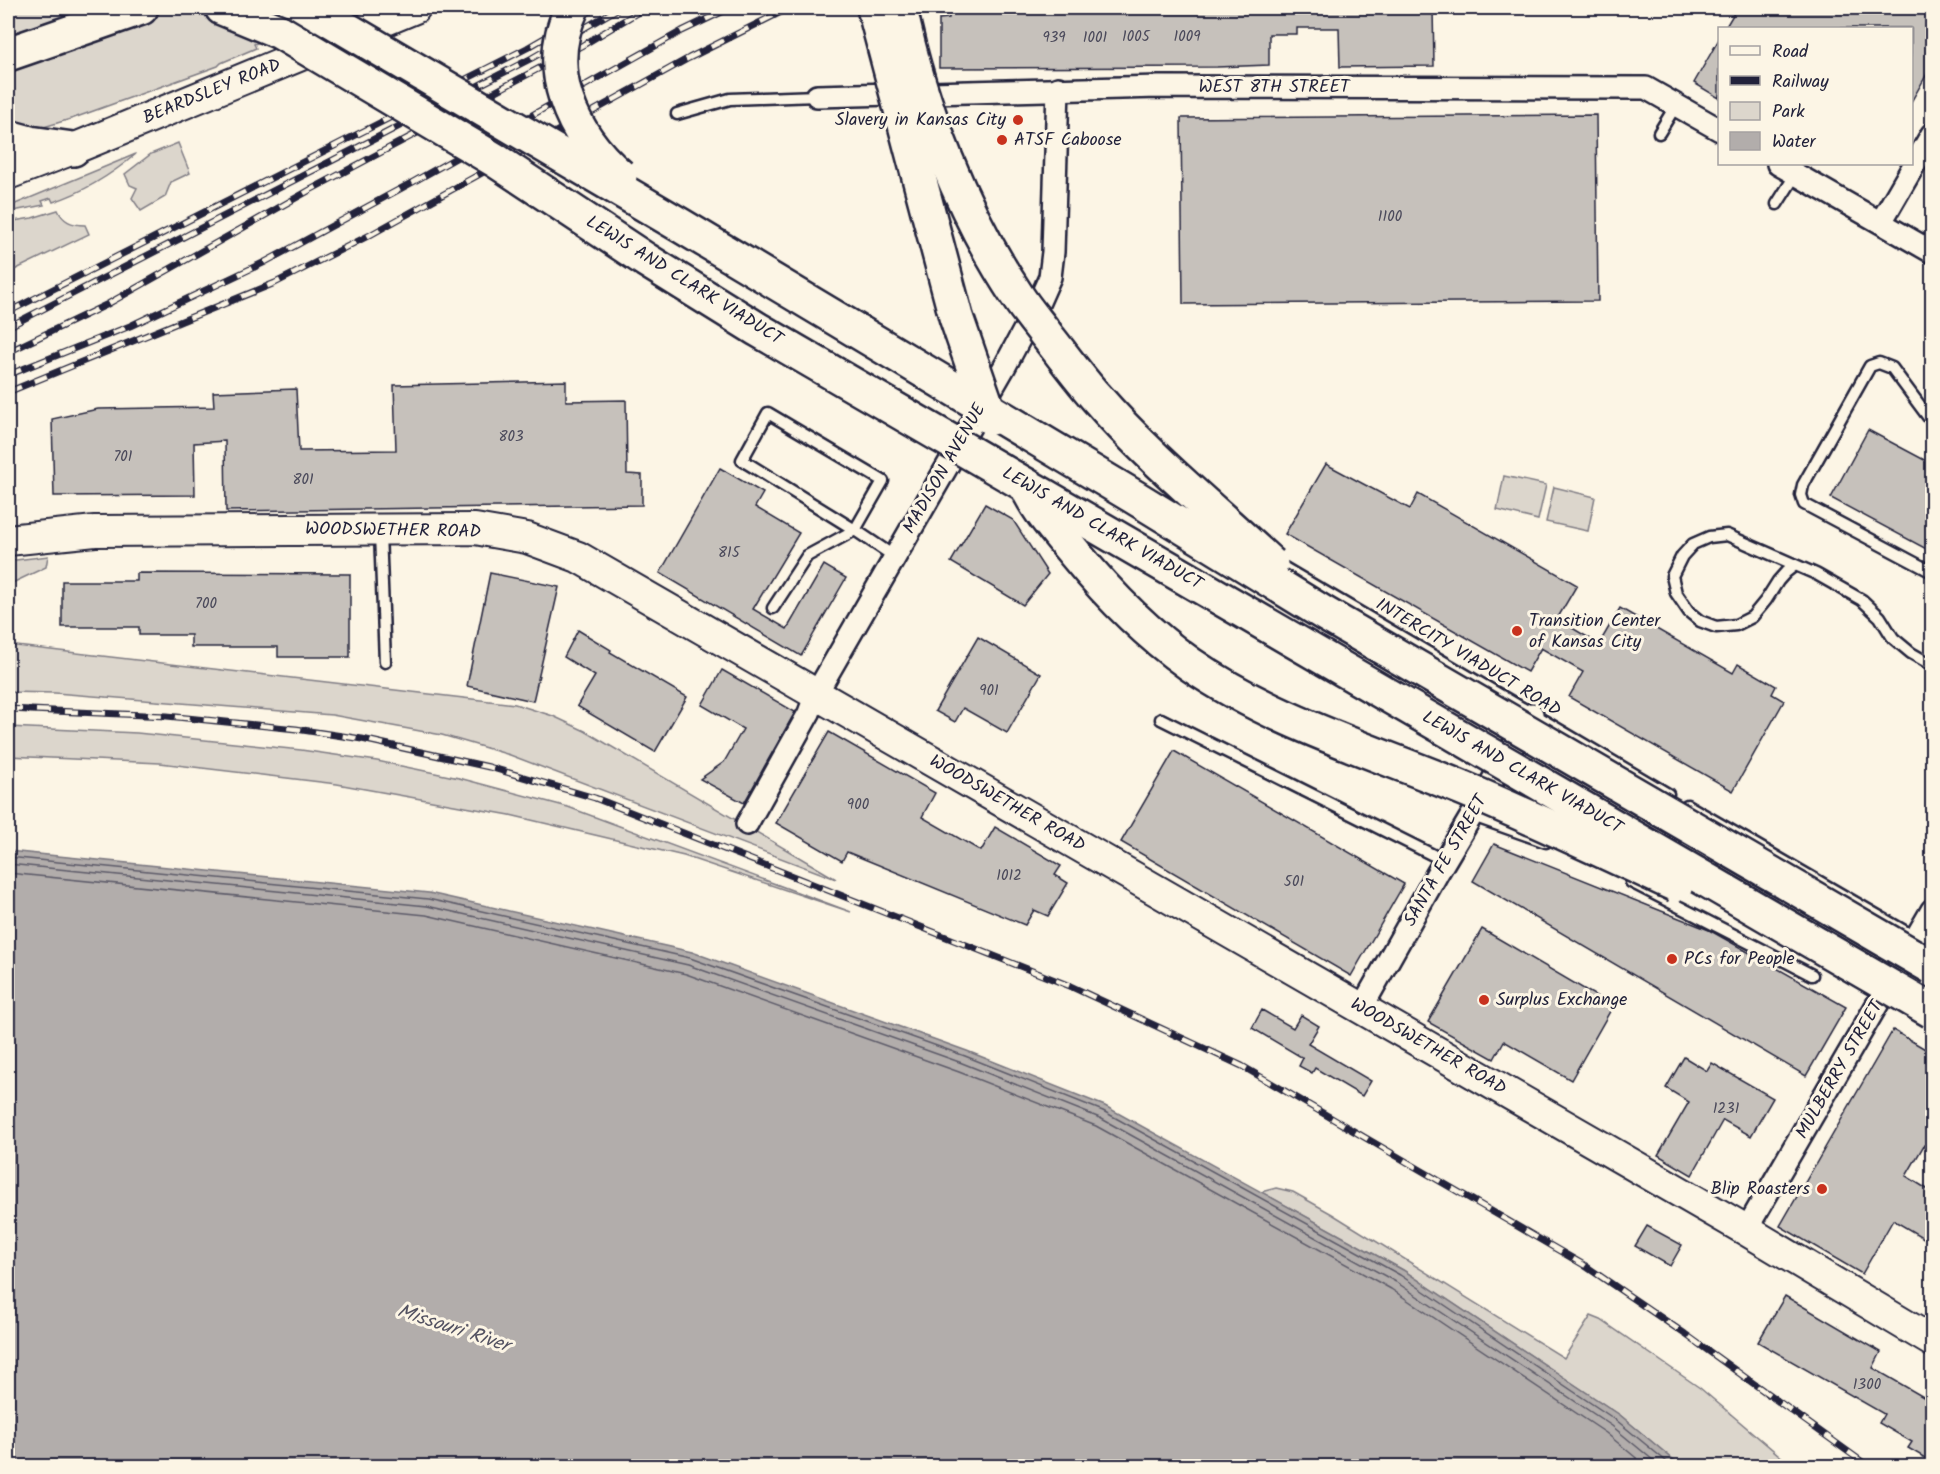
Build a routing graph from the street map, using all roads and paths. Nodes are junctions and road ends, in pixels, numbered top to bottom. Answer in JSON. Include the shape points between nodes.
{"nodes":[{"id":1,"x":141,"y":8,"type":"edge"},
{"id":2,"x":222,"y":8,"type":"edge"},
{"id":3,"x":236,"y":8,"type":"edge"},
{"id":4,"x":415,"y":8,"type":"edge"},
{"id":5,"x":572,"y":8,"type":"edge"},
{"id":6,"x":874,"y":8,"type":"edge"},
{"id":7,"x":900,"y":8,"type":"edge"},
{"id":8,"x":315,"y":10,"type":"edge"},
{"id":9,"x":280,"y":32,"type":"junction"},
{"id":10,"x":8,"y":54,"type":"edge"},
{"id":11,"x":1058,"y":88,"type":"junction"},
{"id":12,"x":817,"y":96,"type":"joint"},
{"id":13,"x":1676,"y":105,"type":"junction"},
{"id":14,"x":677,"y":114,"type":"dead end"},
{"id":15,"x":1718,"y":129,"type":"edge"},
{"id":16,"x":1659,"y":133,"type":"dead end"},
{"id":17,"x":1932,"y":134,"type":"edge"},
{"id":18,"x":8,"y":137,"type":"edge"},
{"id":19,"x":73,"y":149,"type":"junction"},
{"id":20,"x":1787,"y":169,"type":"edge"},
{"id":21,"x":8,"y":174,"type":"edge"},
{"id":22,"x":1778,"y":204,"type":"dead end"},
{"id":23,"x":1881,"y":222,"type":"junction"},
{"id":24,"x":680,"y":225,"type":"junction"},
{"id":25,"x":1932,"y":252,"type":"edge"},
{"id":26,"x":1932,"y":422,"type":"edge"},
{"id":27,"x":1209,"y":524,"type":"dead end"},
{"id":28,"x":380,"y":529,"type":"junction"},
{"id":29,"x":855,"y":530,"type":"junction"},
{"id":30,"x":8,"y":540,"type":"edge"},
{"id":31,"x":895,"y":557,"type":"junction"},
{"id":32,"x":1795,"y":565,"type":"junction"},
{"id":33,"x":1932,"y":572,"type":"edge"},
{"id":34,"x":773,"y":609,"type":"dead end"},
{"id":35,"x":1325,"y":614,"type":"junction"},
{"id":36,"x":385,"y":662,"type":"dead end"},
{"id":37,"x":1932,"y":665,"type":"edge"},
{"id":38,"x":816,"y":694,"type":"junction"},
{"id":39,"x":1532,"y":714,"type":"junction"},
{"id":40,"x":1161,"y":719,"type":"dead end"},
{"id":41,"x":1473,"y":816,"type":"junction"},
{"id":42,"x":747,"y":824,"type":"dead end"},
{"id":43,"x":1556,"y":845,"type":"dead end"},
{"id":44,"x":1445,"y":861,"type":"junction"},
{"id":45,"x":1620,"y":876,"type":"dead end"},
{"id":46,"x":1932,"y":910,"type":"edge"},
{"id":47,"x":1925,"y":942,"type":"edge"},
{"id":48,"x":1932,"y":967,"type":"edge"},
{"id":49,"x":1866,"y":973,"type":"junction"},
{"id":50,"x":1812,"y":975,"type":"dead end"},
{"id":51,"x":1361,"y":1009,"type":"junction"},
{"id":52,"x":1932,"y":1011,"type":"edge"},
{"id":53,"x":1746,"y":1230,"type":"junction"},
{"id":54,"x":1932,"y":1341,"type":"edge"}],
"edges":[{"from":1,"to":10,"type":"highway"},
{"from":2,"to":9,"type":"highway"},
{"from":3,"to":9,"type":"highway"},
{"from":4,"to":19,"type":"street","name":"BEARDSLEY ROAD"},
{"from":5,"to":24,"type":"highway","bridge":true,"via":[[560,48],[561,82],[569,112],[589,144],[612,169]]},
{"from":6,"to":49,"type":"highway","bridge":true,"via":[[956,317],[993,427],[1038,508],[1092,575],[1143,625],[1190,663],[1238,693],[1301,724],[1518,812]]},
{"from":7,"to":35,"type":"highway","bridge":true,"via":[[925,102],[955,180],[1018,297],[1097,398],[1150,453]]},
{"from":8,"to":24,"type":"highway","bridge":true},
{"from":9,"to":49,"type":"highway","name":"LEWIS AND CLARK VIADUCT","bridge":true,"via":[[495,160],[757,329]]},
{"from":11,"to":12,"type":"street","name":"WEST 8TH STREET"},
{"from":11,"to":13,"type":"street","name":"WEST 8TH STREET","via":[[1646,88]]},
{"from":11,"to":31,"type":"street","name":"MADISON AVENUE","via":[[1050,277],[994,396]]},
{"from":12,"to":14,"type":"lane","via":[[730,99]]},
{"from":13,"to":15,"type":"street","name":"WEST 8TH STREET"},
{"from":13,"to":16,"type":"lane"},
{"from":17,"to":23,"type":"street"},
{"from":18,"to":19,"type":"highway"},
{"from":19,"to":21,"type":"street","name":"BEARDSLEY ROAD"},
{"from":20,"to":22,"type":"lane"},
{"from":20,"to":23,"type":"street"},
{"from":23,"to":25,"type":"street"},
{"from":24,"to":35,"type":"highway","bridge":true},
{"from":26,"to":33,"type":"lane","via":[[1892,368],[1879,363],[1870,366],[1801,495],[1804,504]]},
{"from":27,"to":39,"type":"lane","name":"INTERCITY VIADUCT ROAD"},
{"from":28,"to":30,"type":"street","name":"WOODSWETHER ROAD","via":[[95,531]]},
{"from":28,"to":36,"type":"lane"},
{"from":28,"to":38,"type":"street","name":"WOODSWETHER ROAD","via":[[475,529],[527,538],[578,556]]},
{"from":29,"to":29,"type":"lane","via":[[883,481],[768,413],[742,460]]},
{"from":29,"to":31,"type":"lane"},
{"from":29,"to":34,"type":"lane","via":[[807,556]]},
{"from":31,"to":38,"type":"street","name":"MADISON AVENUE"},
{"from":32,"to":32,"type":"lane","via":[[1727,536],[1709,537],[1693,544],[1672,576],[1676,593],[1689,612],[1716,627],[1736,625],[1752,617]]},
{"from":32,"to":37,"type":"lane","via":[[1862,600],[1880,616],[1893,638]]},
{"from":35,"to":48,"type":"highway","bridge":true},
{"from":38,"to":42,"type":"street","name":"MADISON AVENUE"},
{"from":38,"to":51,"type":"street","name":"WOODSWETHER ROAD"},
{"from":39,"to":41,"type":"street","name":"SANTA FE STREET"},
{"from":39,"to":47,"type":"lane","name":"INTERCITY VIADUCT ROAD"},
{"from":40,"to":44,"type":"lane"},
{"from":41,"to":43,"type":"lane"},
{"from":41,"to":44,"type":"street","name":"SANTA FE STREET"},
{"from":44,"to":51,"type":"street","name":"SANTA FE STREET"},
{"from":45,"to":50,"type":"lane"},
{"from":46,"to":47,"type":"street","name":"MULBERRY STREET"},
{"from":47,"to":53,"type":"street","name":"MULBERRY STREET"},
{"from":49,"to":52,"type":"highway","name":"LEWIS AND CLARK VIADUCT","bridge":true},
{"from":51,"to":53,"type":"street","name":"WOODSWETHER ROAD"},
{"from":53,"to":54,"type":"street","name":"WOODSWETHER ROAD"}]}
